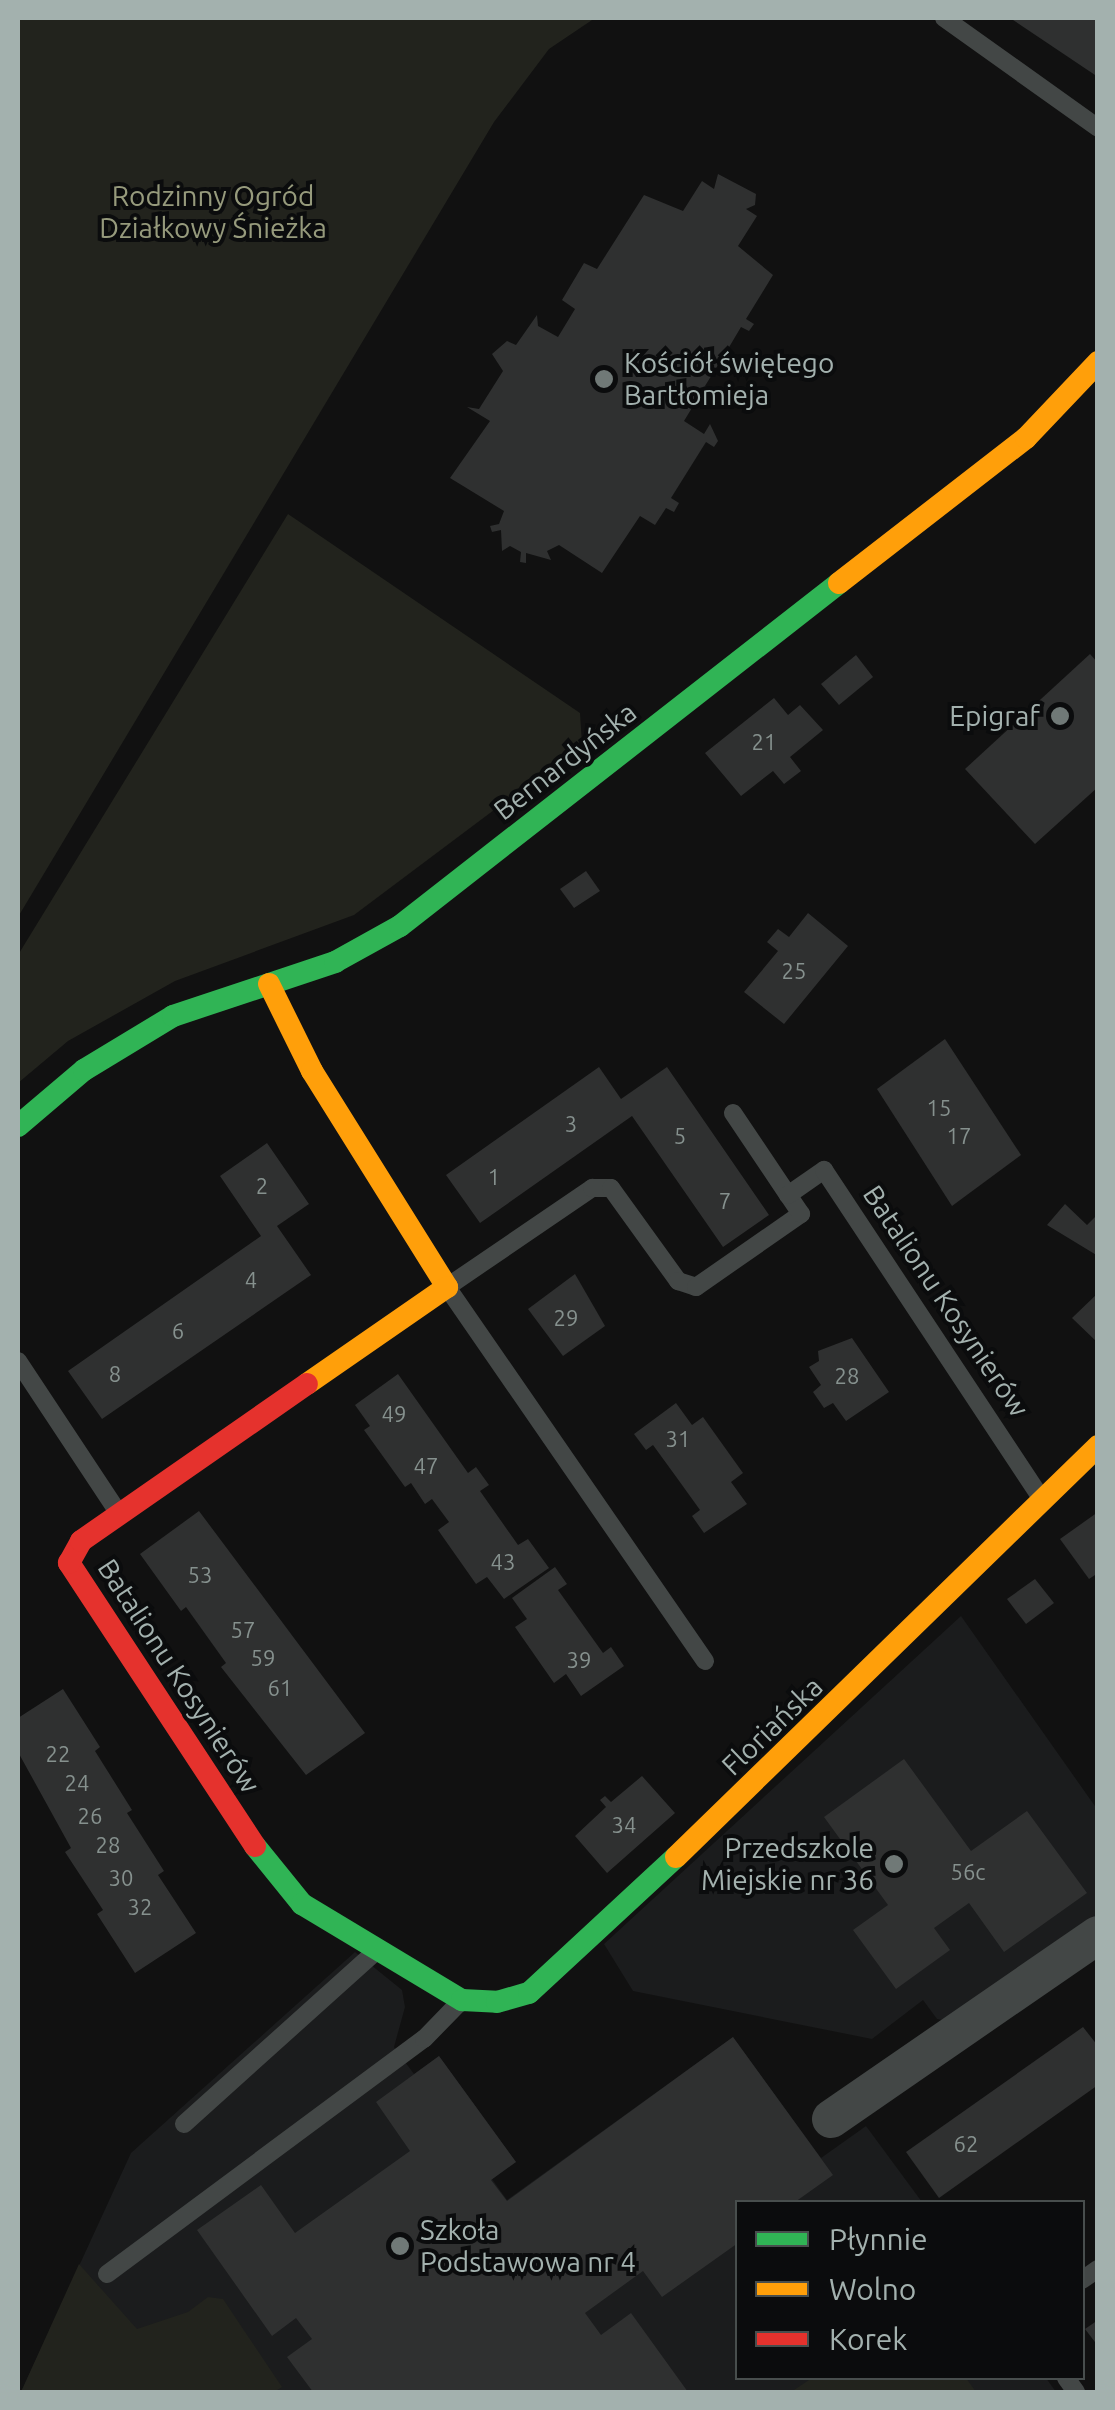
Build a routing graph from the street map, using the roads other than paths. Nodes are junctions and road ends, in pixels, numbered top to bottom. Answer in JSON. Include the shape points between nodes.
{"nodes":[{"id":1,"x":944,"y":18,"type":"edge"},
{"id":2,"x":1098,"y":128,"type":"edge"},
{"id":3,"x":1098,"y":362,"type":"edge"},
{"id":4,"x":269,"y":984,"type":"junction"},
{"id":5,"x":733,"y":1113,"type":"dead end"},
{"id":6,"x":18,"y":1126,"type":"edge"},
{"id":7,"x":788,"y":1195,"type":"junction"},
{"id":8,"x":447,"y":1287,"type":"junction"},
{"id":9,"x":18,"y":1361,"type":"edge"},
{"id":10,"x":1098,"y":1446,"type":"edge"},
{"id":11,"x":1043,"y":1501,"type":"junction"},
{"id":12,"x":119,"y":1514,"type":"junction"},
{"id":13,"x":705,"y":1661,"type":"dead end"},
{"id":14,"x":1098,"y":1935,"type":"edge"},
{"id":15,"x":380,"y":1948,"type":"junction"},
{"id":16,"x":462,"y":2000,"type":"junction"},
{"id":17,"x":831,"y":2119,"type":"dead end"},
{"id":18,"x":184,"y":2124,"type":"dead end"},
{"id":19,"x":107,"y":2274,"type":"dead end"}],
"edges":[{"from":1,"to":2,"type":"lane"},
{"from":3,"to":4,"type":"street","name":"Bernardyńska","via":[[1026,438],[400,926],[335,962]]},
{"from":4,"to":6,"type":"street","name":"Bernardyńska","via":[[173,1016],[128,1041]]},
{"from":4,"to":8,"type":"street","via":[[312,1071]]},
{"from":5,"to":7,"type":"lane"},
{"from":7,"to":8,"type":"lane","name":"Batalionu Kosynierów","via":[[801,1214],[696,1287],[678,1280],[611,1188],[592,1188]]},
{"from":7,"to":11,"type":"lane","name":"Batalionu Kosynierów","via":[[824,1170]]},
{"from":8,"to":12,"type":"street","name":"Batalionu Kosynierów"},
{"from":8,"to":13,"type":"lane"},
{"from":9,"to":12,"type":"lane"},
{"from":10,"to":11,"type":"street","name":"Floriańska"},
{"from":11,"to":16,"type":"street","name":"Floriańska","via":[[530,1993],[496,2002]]},
{"from":12,"to":15,"type":"street","name":"Batalionu Kosynierów","via":[[70,1556],[76,1578],[273,1873],[302,1904]]},
{"from":14,"to":17,"type":"street"},
{"from":15,"to":16,"type":"street","name":"Batalionu Kosynierów"},
{"from":15,"to":18,"type":"lane"},
{"from":16,"to":19,"type":"lane","via":[[424,2039]]}]}
